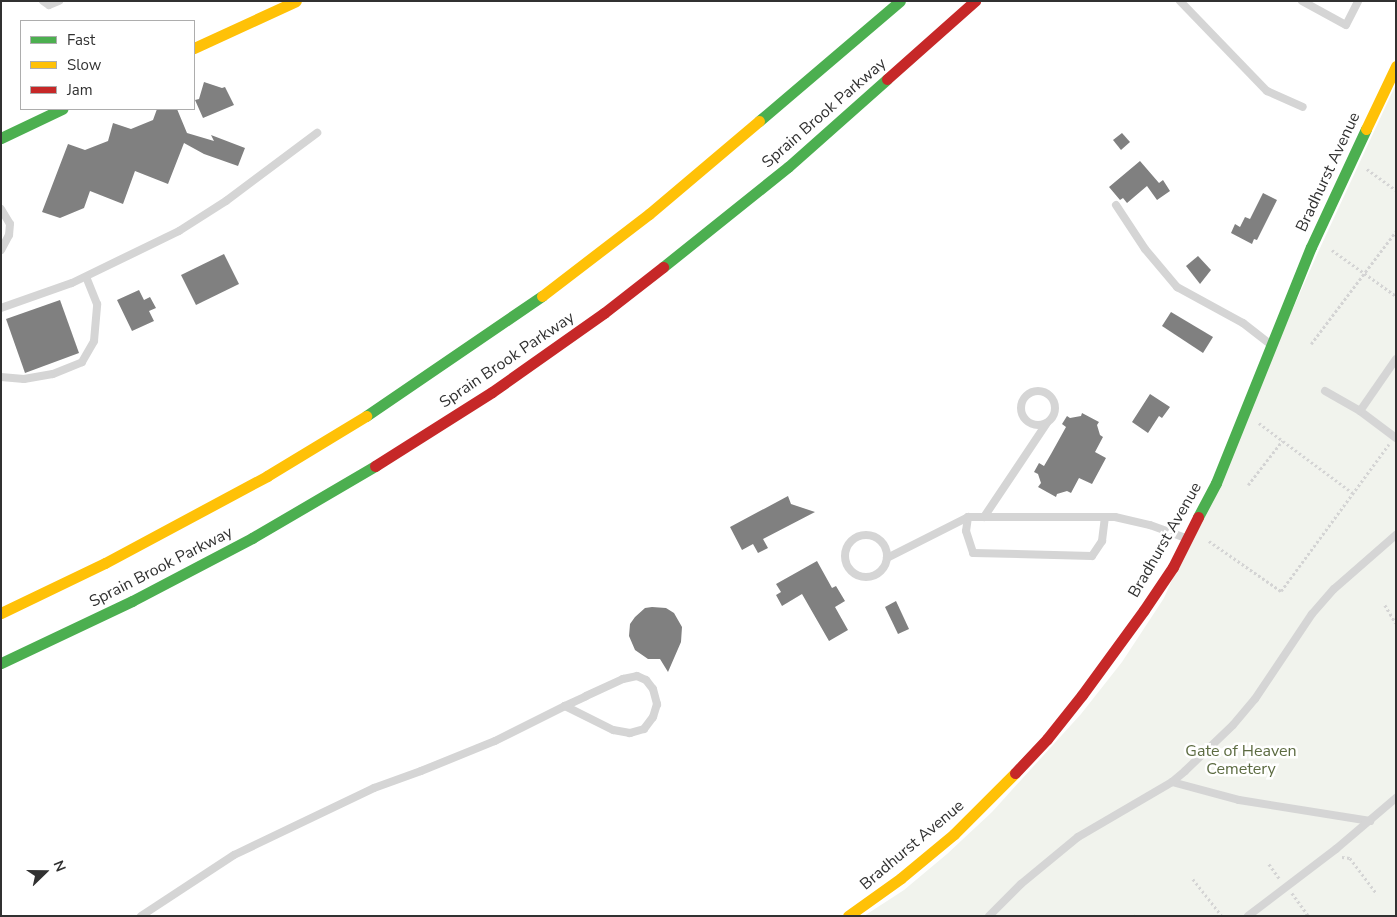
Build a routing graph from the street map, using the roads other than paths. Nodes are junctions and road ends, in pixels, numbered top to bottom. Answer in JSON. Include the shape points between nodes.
{"nodes":[{"id":1,"x":43,"y":1,"type":"edge"},
{"id":2,"x":59,"y":1,"type":"edge"},
{"id":3,"x":296,"y":1,"type":"edge"},
{"id":4,"x":900,"y":1,"type":"edge"},
{"id":5,"x":975,"y":1,"type":"edge"},
{"id":6,"x":1180,"y":1,"type":"edge"},
{"id":7,"x":1302,"y":1,"type":"edge"},
{"id":8,"x":1358,"y":1,"type":"edge"},
{"id":9,"x":195,"y":48,"type":"edge"},
{"id":10,"x":1396,"y":66,"type":"edge"},
{"id":11,"x":1303,"y":107,"type":"dead end"},
{"id":12,"x":60,"y":110,"type":"edge"},
{"id":13,"x":317,"y":134,"type":"dead end"},
{"id":14,"x":1,"y":138,"type":"edge"},
{"id":15,"x":1116,"y":205,"type":"dead end"},
{"id":16,"x":1,"y":209,"type":"edge"},
{"id":17,"x":1,"y":250,"type":"edge"},
{"id":18,"x":86,"y":277,"type":"junction"},
{"id":19,"x":1,"y":308,"type":"edge"},
{"id":20,"x":1271,"y":346,"type":"junction"},
{"id":21,"x":1396,"y":359,"type":"edge"},
{"id":22,"x":1,"y":377,"type":"edge"},
{"id":23,"x":1325,"y":391,"type":"dead end"},
{"id":24,"x":1360,"y":412,"type":"junction"},
{"id":25,"x":1047,"y":423,"type":"junction"},
{"id":26,"x":1395,"y":437,"type":"edge"},
{"id":27,"x":968,"y":517,"type":"junction"},
{"id":28,"x":984,"y":517,"type":"junction"},
{"id":29,"x":1105,"y":517,"type":"junction"},
{"id":30,"x":1396,"y":535,"type":"edge"},
{"id":31,"x":1188,"y":539,"type":"junction"},
{"id":32,"x":887,"y":558,"type":"junction"},
{"id":33,"x":1,"y":613,"type":"edge"},
{"id":34,"x":1,"y":663,"type":"edge"},
{"id":35,"x":565,"y":706,"type":"junction"},
{"id":36,"x":1172,"y":782,"type":"junction"},
{"id":37,"x":1396,"y":798,"type":"edge"},
{"id":38,"x":1370,"y":821,"type":"junction"},
{"id":39,"x":141,"y":916,"type":"edge"},
{"id":40,"x":848,"y":916,"type":"edge"},
{"id":41,"x":989,"y":916,"type":"edge"},
{"id":42,"x":1248,"y":916,"type":"edge"}],
"edges":[{"from":1,"to":2,"type":"lane","via":[[49,6]]},
{"from":3,"to":9,"type":"main road"},
{"from":4,"to":33,"type":"main road","name":"Sprain Brook Parkway","via":[[649,214],[461,353],[385,404],[259,480],[105,563]]},
{"from":5,"to":34,"type":"main road","name":"Sprain Brook Parkway","via":[[715,227],[492,392],[374,467],[236,546],[99,618]]},
{"from":6,"to":11,"type":"lane","via":[[1267,91]]},
{"from":7,"to":8,"type":"lane","via":[[1346,25]]},
{"from":10,"to":20,"type":"main road","name":"Bradhurst Avenue","via":[[1332,199]]},
{"from":12,"to":14,"type":"main road"},
{"from":13,"to":18,"type":"lane","via":[[226,202],[179,231]]},
{"from":15,"to":20,"type":"lane","via":[[1145,249],[1177,287],[1243,323]]},
{"from":16,"to":17,"type":"lane","via":[[10,224],[9,235]]},
{"from":18,"to":19,"type":"lane"},
{"from":18,"to":22,"type":"lane","via":[[97,304],[94,342],[82,362],[53,374],[24,379]]},
{"from":20,"to":31,"type":"main road","name":"Bradhurst Avenue","via":[[1220,475]]},
{"from":21,"to":24,"type":"lane"},
{"from":23,"to":24,"type":"lane"},
{"from":24,"to":26,"type":"lane"},
{"from":25,"to":25,"type":"lane","via":[[1055,409],[1052,399],[1039,391],[1028,394],[1022,404],[1023,415],[1030,423]]},
{"from":25,"to":28,"type":"lane"},
{"from":27,"to":28,"type":"lane"},
{"from":27,"to":29,"type":"lane","via":[[966,531],[973,553],[1092,556],[1102,542]]},
{"from":27,"to":32,"type":"lane"},
{"from":28,"to":29,"type":"lane"},
{"from":29,"to":31,"type":"lane","via":[[1150,525]]},
{"from":30,"to":36,"type":"lane","via":[[1334,589],[1312,614],[1255,699],[1233,725]]},
{"from":31,"to":40,"type":"main road","name":"Bradhurst Avenue","via":[[1144,610],[1047,739],[954,834],[902,878]]},
{"from":32,"to":32,"type":"lane","via":[[882,571],[863,577],[851,571],[845,552],[852,540],[866,535],[879,539]]},
{"from":35,"to":35,"type":"lane","via":[[623,679],[637,676],[646,680],[653,689],[657,704],[644,729],[630,733],[613,730]]},
{"from":35,"to":39,"type":"lane","via":[[496,741],[374,788],[234,855]]},
{"from":36,"to":38,"type":"lane","via":[[1240,800]]},
{"from":36,"to":41,"type":"lane","via":[[1078,837],[1021,884]]},
{"from":37,"to":38,"type":"lane"},
{"from":38,"to":42,"type":"lane"}]}
